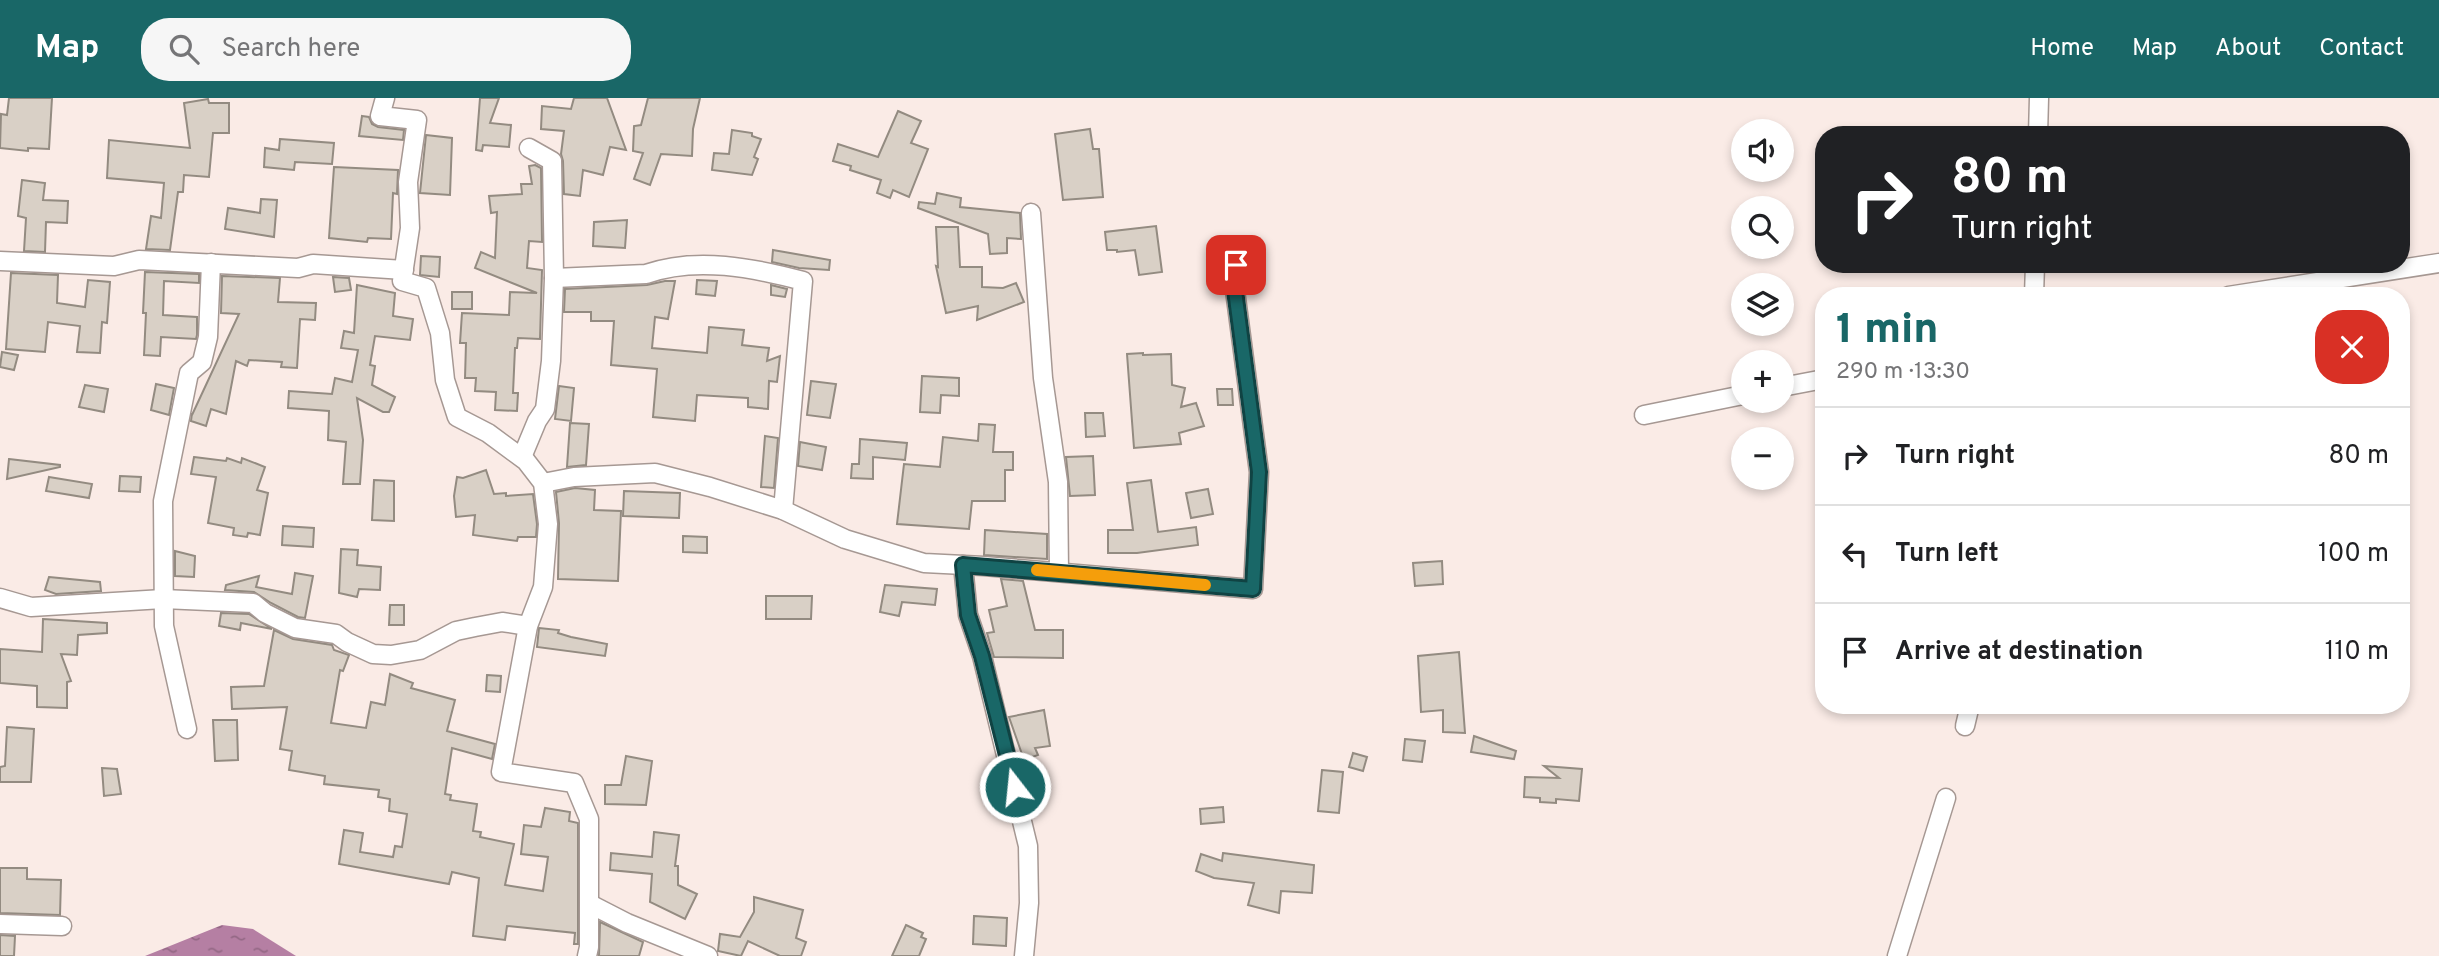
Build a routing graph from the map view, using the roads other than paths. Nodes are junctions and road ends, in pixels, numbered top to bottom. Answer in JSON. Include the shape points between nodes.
{"nodes":[{"id":1,"x":385,"y":98,"type":"edge"},
{"id":2,"x":2039,"y":98,"type":"edge"},
{"id":3,"x":2038,"y":126,"type":"edge"},
{"id":4,"x":529,"y":148,"type":"dead end"},
{"id":5,"x":1031,"y":213,"type":"dead end"},
{"id":6,"x":1238,"y":247,"type":"dead end"},
{"id":7,"x":0,"y":261,"type":"edge"},
{"id":8,"x":211,"y":263,"type":"junction"},
{"id":9,"x":2439,"y":263,"type":"edge"},
{"id":10,"x":2410,"y":268,"type":"edge"},
{"id":11,"x":404,"y":270,"type":"junction"},
{"id":12,"x":2375,"y":273,"type":"edge"},
{"id":13,"x":554,"y":278,"type":"junction"},
{"id":14,"x":2286,"y":287,"type":"edge"},
{"id":15,"x":1815,"y":381,"type":"edge"},
{"id":16,"x":1794,"y":385,"type":"edge"},
{"id":17,"x":1731,"y":397,"type":"edge"},
{"id":18,"x":1644,"y":415,"type":"dead end"},
{"id":19,"x":522,"y":457,"type":"junction"},
{"id":20,"x":543,"y":483,"type":"junction"},
{"id":21,"x":783,"y":510,"type":"junction"},
{"id":22,"x":963,"y":565,"type":"junction"},
{"id":23,"x":1059,"y":572,"type":"junction"},
{"id":24,"x":0,"y":598,"type":"edge"},
{"id":25,"x":163,"y":598,"type":"junction"},
{"id":26,"x":528,"y":626,"type":"junction"},
{"id":27,"x":1968,"y":714,"type":"edge"},
{"id":28,"x":1965,"y":726,"type":"dead end"},
{"id":29,"x":187,"y":729,"type":"dead end"},
{"id":30,"x":1946,"y":798,"type":"dead end"},
{"id":31,"x":590,"y":904,"type":"junction"},
{"id":32,"x":0,"y":924,"type":"edge"},
{"id":33,"x":62,"y":926,"type":"dead end"},
{"id":34,"x":587,"y":956,"type":"edge"},
{"id":35,"x":708,"y":956,"type":"edge"},
{"id":36,"x":1024,"y":956,"type":"edge"},
{"id":37,"x":1896,"y":956,"type":"edge"}],
"edges":[{"from":1,"to":11,"type":"street","via":[[380,116],[416,120]]},
{"from":2,"to":3,"type":"street"},
{"from":4,"to":13,"type":"street","via":[[552,161]]},
{"from":5,"to":23,"type":"street","via":[[1043,378],[1058,482]]},
{"from":6,"to":23,"type":"street","via":[[1234,283],[1259,472],[1253,589]]},
{"from":7,"to":8,"type":"street","via":[[114,266],[139,260]]},
{"from":8,"to":11,"type":"street"},
{"from":8,"to":25,"type":"street","via":[[208,337],[202,362],[189,373],[163,501]]},
{"from":9,"to":10,"type":"street"},
{"from":11,"to":19,"type":"street","via":[[402,281],[426,288],[430,299],[440,333],[445,380],[457,416]]},
{"from":12,"to":14,"type":"street"},
{"from":13,"to":19,"type":"street","via":[[545,409]]},
{"from":13,"to":21,"type":"street","via":[[646,274],[712,265],[759,269],[803,281]]},
{"from":15,"to":16,"type":"street"},
{"from":17,"to":18,"type":"street"},
{"from":19,"to":20,"type":"street"},
{"from":20,"to":21,"type":"street","via":[[655,474]]},
{"from":20,"to":26,"type":"street","via":[[548,524],[544,587]]},
{"from":21,"to":22,"type":"street","via":[[845,539],[924,563]]},
{"from":22,"to":23,"type":"street"},
{"from":22,"to":36,"type":"street","via":[[968,615],[1028,846],[1030,903]]},
{"from":24,"to":25,"type":"street","via":[[30,607]]},
{"from":25,"to":26,"type":"street","via":[[253,603],[295,628],[336,634],[373,654],[419,650],[456,632],[502,622]]},
{"from":25,"to":29,"type":"street","via":[[164,626]]},
{"from":26,"to":31,"type":"street","via":[[501,772],[574,783],[589,819]]},
{"from":27,"to":28,"type":"street"},
{"from":30,"to":37,"type":"street"},
{"from":31,"to":34,"type":"street"},
{"from":31,"to":35,"type":"street"},
{"from":32,"to":33,"type":"street"}]}
